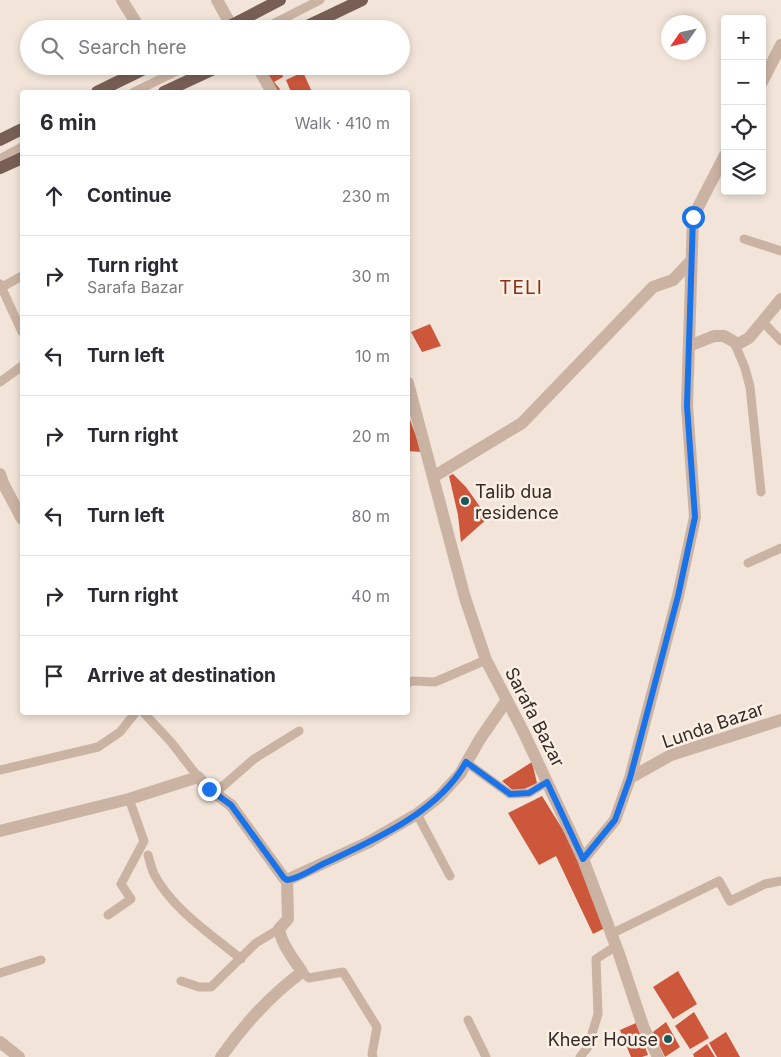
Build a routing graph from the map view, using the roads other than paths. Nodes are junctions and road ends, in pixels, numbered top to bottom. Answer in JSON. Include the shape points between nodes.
{"nodes":[{"id":1,"x":122,"y":0,"type":"edge"},
{"id":2,"x":217,"y":0,"type":"edge"},
{"id":3,"x":280,"y":0,"type":"edge"},
{"id":4,"x":320,"y":0,"type":"edge"},
{"id":5,"x":362,"y":0,"type":"edge"},
{"id":6,"x":134,"y":20,"type":"edge"},
{"id":7,"x":225,"y":20,"type":"edge"},
{"id":8,"x":241,"y":20,"type":"edge"},
{"id":9,"x":281,"y":20,"type":"edge"},
{"id":10,"x":319,"y":20,"type":"edge"},
{"id":11,"x":781,"y":45,"type":"edge"},
{"id":12,"x":766,"y":74,"type":"edge"},
{"id":13,"x":132,"y":75,"type":"edge"},
{"id":14,"x":169,"y":75,"type":"edge"},
{"id":15,"x":201,"y":75,"type":"edge"},
{"id":16,"x":262,"y":75,"type":"edge"},
{"id":17,"x":101,"y":90,"type":"edge"},
{"id":18,"x":138,"y":90,"type":"edge"},
{"id":19,"x":168,"y":90,"type":"edge"},
{"id":20,"x":271,"y":90,"type":"edge"},
{"id":21,"x":20,"y":130,"type":"edge"},
{"id":22,"x":0,"y":140,"type":"edge"},
{"id":23,"x":20,"y":149,"type":"edge"},
{"id":24,"x":0,"y":159,"type":"edge"},
{"id":25,"x":20,"y":159,"type":"edge"},
{"id":26,"x":721,"y":163,"type":"edge"},
{"id":27,"x":0,"y":168,"type":"edge"},
{"id":28,"x":744,"y":239,"type":"dead end"},
{"id":29,"x":781,"y":250,"type":"edge"},
{"id":30,"x":691,"y":261,"type":"junction"},
{"id":31,"x":20,"y":277,"type":"edge"},
{"id":32,"x":1,"y":285,"type":"edge"},
{"id":33,"x":781,"y":299,"type":"edge"},
{"id":34,"x":762,"y":321,"type":"junction"},
{"id":35,"x":20,"y":328,"type":"edge"},
{"id":36,"x":781,"y":341,"type":"edge"},
{"id":37,"x":734,"y":342,"type":"junction"},
{"id":38,"x":689,"y":346,"type":"junction"},
{"id":39,"x":20,"y":367,"type":"edge"},
{"id":40,"x":0,"y":382,"type":"edge"},
{"id":41,"x":411,"y":411,"type":"edge"},
{"id":42,"x":0,"y":474,"type":"edge"},
{"id":43,"x":433,"y":477,"type":"junction"},
{"id":44,"x":760,"y":492,"type":"dead end"},
{"id":45,"x":20,"y":514,"type":"edge"},
{"id":46,"x":781,"y":548,"type":"edge"},
{"id":47,"x":748,"y":563,"type":"dead end"},
{"id":48,"x":486,"y":660,"type":"junction"},
{"id":49,"x":410,"y":682,"type":"edge"},
{"id":50,"x":507,"y":700,"type":"junction"},
{"id":51,"x":134,"y":715,"type":"edge"},
{"id":52,"x":146,"y":715,"type":"edge"},
{"id":53,"x":781,"y":720,"type":"edge"},
{"id":54,"x":299,"y":731,"type":"dead end"},
{"id":55,"x":466,"y":762,"type":"junction"},
{"id":56,"x":0,"y":770,"type":"edge"},
{"id":57,"x":198,"y":777,"type":"junction"},
{"id":58,"x":630,"y":778,"type":"junction"},
{"id":59,"x":547,"y":782,"type":"junction"},
{"id":60,"x":215,"y":793,"type":"junction"},
{"id":61,"x":129,"y":799,"type":"junction"},
{"id":62,"x":417,"y":814,"type":"junction"},
{"id":63,"x":0,"y":831,"type":"edge"},
{"id":64,"x":148,"y":855,"type":"dead end"},
{"id":65,"x":583,"y":859,"type":"junction"},
{"id":66,"x":450,"y":876,"type":"dead end"},
{"id":67,"x":287,"y":880,"type":"junction"},
{"id":68,"x":781,"y":881,"type":"edge"},
{"id":69,"x":108,"y":915,"type":"dead end"},
{"id":70,"x":279,"y":929,"type":"junction"},
{"id":71,"x":611,"y":934,"type":"junction"},
{"id":72,"x":616,"y":946,"type":"junction"},
{"id":73,"x":241,"y":959,"type":"junction"},
{"id":74,"x":41,"y":960,"type":"dead end"},
{"id":75,"x":302,"y":972,"type":"junction"},
{"id":76,"x":0,"y":973,"type":"edge"},
{"id":77,"x":181,"y":981,"type":"dead end"},
{"id":78,"x":468,"y":1020,"type":"dead end"},
{"id":79,"x":0,"y":1042,"type":"edge"},
{"id":80,"x":370,"y":1056,"type":"edge"},
{"id":81,"x":19,"y":1057,"type":"edge"},
{"id":82,"x":220,"y":1057,"type":"edge"},
{"id":83,"x":486,"y":1057,"type":"edge"},
{"id":84,"x":580,"y":1057,"type":"edge"},
{"id":85,"x":658,"y":1057,"type":"edge"}],
"edges":[{"from":1,"to":6,"type":"street"},
{"from":2,"to":7,"type":"street"},
{"from":3,"to":8,"type":"main road"},
{"from":4,"to":9,"type":"lane"},
{"from":5,"to":10,"type":"main road"},
{"from":11,"to":12,"type":"street"},
{"from":13,"to":17,"type":"main road"},
{"from":14,"to":18,"type":"lane"},
{"from":15,"to":19,"type":"main road"},
{"from":16,"to":20,"type":"street"},
{"from":21,"to":22,"type":"main road"},
{"from":23,"to":24,"type":"lane"},
{"from":25,"to":27,"type":"main road"},
{"from":26,"to":30,"type":"street","via":[[693,217]]},
{"from":28,"to":29,"type":"lane"},
{"from":30,"to":38,"type":"street"},
{"from":30,"to":43,"type":"street","via":[[673,280],[653,287],[522,423]]},
{"from":31,"to":32,"type":"lane"},
{"from":32,"to":35,"type":"lane"},
{"from":33,"to":34,"type":"street"},
{"from":34,"to":36,"type":"lane"},
{"from":34,"to":37,"type":"street","via":[[749,338],[738,344]]},
{"from":37,"to":38,"type":"street","via":[[724,336],[714,336]]},
{"from":37,"to":44,"type":"lane","via":[[750,387]]},
{"from":38,"to":58,"type":"street","via":[[687,406],[695,517],[678,596]]},
{"from":39,"to":40,"type":"lane"},
{"from":41,"to":43,"type":"street","name":"Sarafa Bazar"},
{"from":42,"to":45,"type":"street"},
{"from":43,"to":48,"type":"street","name":"Sarafa Bazar","via":[[465,598]]},
{"from":46,"to":47,"type":"lane"},
{"from":48,"to":49,"type":"lane","via":[[435,682]]},
{"from":48,"to":50,"type":"street","name":"Sarafa Bazar"},
{"from":50,"to":55,"type":"street"},
{"from":50,"to":59,"type":"street","name":"Sarafa Bazar"},
{"from":51,"to":56,"type":"lane","via":[[120,732],[98,747]]},
{"from":52,"to":57,"type":"lane"},
{"from":53,"to":58,"type":"street","name":"Lunda Bazar","via":[[671,756]]},
{"from":54,"to":60,"type":"lane","via":[[254,759]]},
{"from":55,"to":59,"type":"lane","via":[[510,794],[529,793]]},
{"from":55,"to":62,"type":"street","via":[[460,774],[439,797]]},
{"from":57,"to":60,"type":"street"},
{"from":57,"to":61,"type":"street"},
{"from":58,"to":65,"type":"street","via":[[615,820]]},
{"from":59,"to":65,"type":"street","name":"Sarafa Bazar"},
{"from":60,"to":67,"type":"street","via":[[231,805]]},
{"from":61,"to":63,"type":"street"},
{"from":61,"to":69,"type":"lane","via":[[144,841],[121,884],[132,899]]},
{"from":62,"to":66,"type":"lane"},
{"from":62,"to":67,"type":"street","via":[[369,842]]},
{"from":64,"to":73,"type":"lane","via":[[154,873],[167,893]]},
{"from":65,"to":71,"type":"street","name":"Sarafa Bazar"},
{"from":67,"to":70,"type":"street","via":[[288,919]]},
{"from":68,"to":71,"type":"lane","via":[[765,884],[730,901],[719,881]]},
{"from":70,"to":73,"type":"lane","via":[[256,943]]},
{"from":70,"to":75,"type":"street","via":[[280,937]]},
{"from":71,"to":72,"type":"street","name":"Sarafa Bazar"},
{"from":72,"to":84,"type":"lane","via":[[596,959],[598,1014],[588,1047]]},
{"from":72,"to":85,"type":"street","name":"Sarafa Bazar","via":[[643,1026]]},
{"from":73,"to":77,"type":"lane","via":[[211,987]]},
{"from":74,"to":76,"type":"lane"},
{"from":75,"to":80,"type":"lane","via":[[309,978],[343,972],[378,1027]]},
{"from":75,"to":82,"type":"street","via":[[259,1012]]},
{"from":78,"to":83,"type":"lane"},
{"from":79,"to":81,"type":"street"}]}
